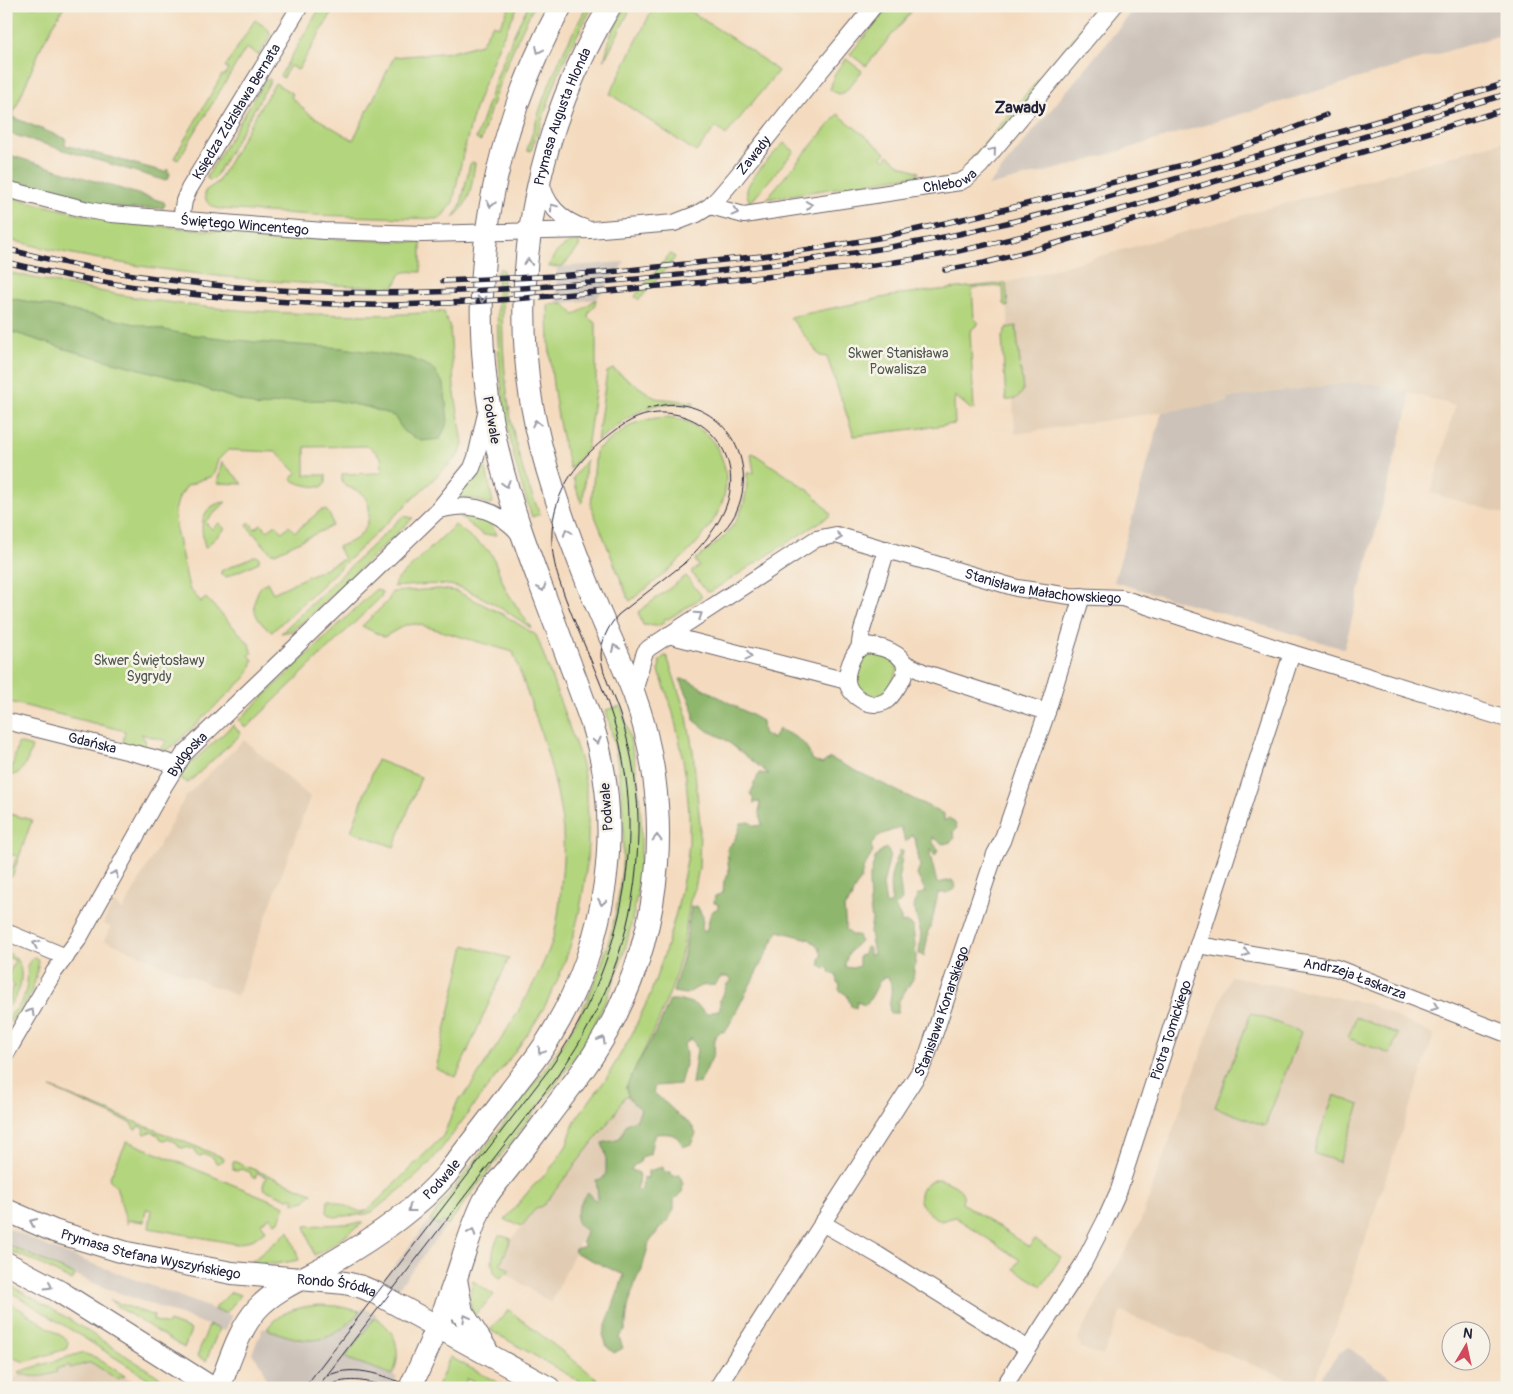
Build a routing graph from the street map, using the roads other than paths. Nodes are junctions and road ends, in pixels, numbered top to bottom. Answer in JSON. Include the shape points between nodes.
{"nodes":[{"id":1,"x":300,"y":6,"type":"edge"},
{"id":2,"x":561,"y":6,"type":"edge"},
{"id":3,"x":610,"y":6,"type":"edge"},
{"id":4,"x":874,"y":6,"type":"edge"},
{"id":5,"x":1114,"y":6,"type":"edge"},
{"id":6,"x":542,"y":166,"type":"junction"},
{"id":7,"x":6,"y":189,"type":"edge"},
{"id":8,"x":710,"y":206,"type":"junction"},
{"id":9,"x":181,"y":219,"type":"junction"},
{"id":10,"x":590,"y":230,"type":"junction"},
{"id":11,"x":486,"y":232,"type":"junction"},
{"id":12,"x":530,"y":232,"type":"junction"},
{"id":13,"x":488,"y":402,"type":"junction"},
{"id":14,"x":438,"y":510,"type":"junction"},
{"id":15,"x":526,"y":542,"type":"junction"},
{"id":16,"x":887,"y":549,"type":"junction"},
{"id":17,"x":1082,"y":596,"type":"junction"},
{"id":18,"x":668,"y":635,"type":"junction"},
{"id":19,"x":859,"y":649,"type":"junction"},
{"id":20,"x":1292,"y":653,"type":"junction"},
{"id":21,"x":904,"y":663,"type":"junction"},
{"id":22,"x":847,"y":681,"type":"junction"},
{"id":23,"x":634,"y":693,"type":"junction"},
{"id":24,"x":1047,"y":712,"type":"junction"},
{"id":25,"x":1507,"y":719,"type":"edge"},
{"id":26,"x":6,"y":721,"type":"edge"},
{"id":27,"x":177,"y":765,"type":"junction"},
{"id":28,"x":6,"y":932,"type":"edge"},
{"id":29,"x":1198,"y":945,"type":"junction"},
{"id":30,"x":66,"y":957,"type":"junction"},
{"id":31,"x":1507,"y":1034,"type":"edge"},
{"id":32,"x":6,"y":1054,"type":"edge"},
{"id":33,"x":6,"y":1210,"type":"edge"},
{"id":34,"x":822,"y":1224,"type":"junction"},
{"id":35,"x":6,"y":1263,"type":"edge"},
{"id":36,"x":456,"y":1278,"type":"junction"},
{"id":37,"x":302,"y":1279,"type":"junction"},
{"id":38,"x":438,"y":1326,"type":"junction"},
{"id":39,"x":1028,"y":1349,"type":"junction"},
{"id":40,"x":489,"y":1354,"type":"junction"},
{"id":41,"x":212,"y":1388,"type":"edge"},
{"id":42,"x":219,"y":1388,"type":"edge"},
{"id":43,"x":410,"y":1388,"type":"edge"},
{"id":44,"x":549,"y":1388,"type":"edge"},
{"id":45,"x":717,"y":1388,"type":"edge"},
{"id":46,"x":1003,"y":1388,"type":"edge"}],
"edges":[{"from":1,"to":9,"type":"street","name":"Księdza Zdzisława Bernata","via":[[189,190]]},
{"from":2,"to":11,"type":"main road","one_way":true,"via":[[528,74],[512,119],[496,176]]},
{"from":3,"to":6,"type":"main road","name":"Prymasa Augusta Hlonda","via":[[567,90]]},
{"from":4,"to":8,"type":"street","name":"Zawady"},
{"from":8,"to":5,"type":"street","name":"Chlebowa","one_way":true,"via":[[744,215],[960,182],[980,166]]},
{"from":10,"to":6,"type":"street","name":"Zawady","one_way":true,"via":[[564,219],[552,206],[542,187]]},
{"from":6,"to":12,"type":"main road","name":"Prymasa Augusta Hlonda"},
{"from":7,"to":9,"type":"street","name":"Świętego Wincentego","via":[[96,212]]},
{"from":8,"to":10,"type":"street","name":"Zawady","via":[[674,223]]},
{"from":9,"to":11,"type":"street","name":"Świętego Wincentego","via":[[374,233]]},
{"from":10,"to":12,"type":"street","name":"Zawady"},
{"from":11,"to":12,"type":"street","name":"Zawady"},
{"from":11,"to":13,"type":"main road","name":"Podwale","one_way":true,"via":[[481,317]]},
{"from":23,"to":12,"type":"main road","one_way":true,"via":[[565,527],[542,449],[532,401],[526,345]]},
{"from":13,"to":14,"type":"street","name":"Bydgoska","via":[[472,468]]},
{"from":13,"to":15,"type":"main road","name":"Podwale","one_way":true,"via":[[503,472]]},
{"from":14,"to":15,"type":"street","via":[[470,507],[495,514],[515,528]]},
{"from":14,"to":27,"type":"street","name":"Bydgoska","via":[[184,754]]},
{"from":15,"to":37,"type":"main road","name":"Podwale","one_way":true,"via":[[592,724],[602,765],[608,842],[603,897],[592,943],[572,998],[550,1036],[435,1187],[382,1231]]},
{"from":16,"to":17,"type":"street","name":"Stanisława Małachowskiego","via":[[1017,588]]},
{"from":18,"to":16,"type":"street","name":"Stanisława Małachowskiego","one_way":true,"via":[[816,539],[836,535]]},
{"from":16,"to":19,"type":"street"},
{"from":17,"to":20,"type":"street","name":"Stanisława Małachowskiego","via":[[1122,598]]},
{"from":17,"to":24,"type":"street","name":"Stanisława Konarskiego"},
{"from":18,"to":22,"type":"street","one_way":true},
{"from":18,"to":23,"type":"street","name":"Stanisława Małachowskiego","via":[[645,652]]},
{"from":19,"to":21,"type":"street","via":[[866,645],[887,649]]},
{"from":19,"to":22,"type":"street"},
{"from":20,"to":25,"type":"street","name":"Stanisława Małachowskiego"},
{"from":20,"to":29,"type":"street","name":"Piotra Tomickiego"},
{"from":21,"to":22,"type":"street","via":[[903,679],[886,701],[878,704],[856,696]]},
{"from":21,"to":24,"type":"street"},
{"from":36,"to":23,"type":"main road","one_way":true,"via":[[484,1200],[592,1056],[615,1014],[642,949],[655,886],[658,827],[653,770]]},
{"from":24,"to":34,"type":"street","name":"Stanisława Konarskiego","via":[[995,854],[928,1056]]},
{"from":26,"to":27,"type":"street","name":"Gdańska"},
{"from":30,"to":27,"type":"street","name":"Bydgoska","one_way":true},
{"from":30,"to":28,"type":"street","one_way":true},
{"from":29,"to":31,"type":"street","name":"Andrzeja Łaskarza","one_way":true,"via":[[1336,968]]},
{"from":29,"to":39,"type":"street","name":"Piotra Tomickiego","via":[[1119,1190],[1083,1264]]},
{"from":32,"to":30,"type":"street","name":"Bydgoska","one_way":true},
{"from":37,"to":33,"type":"main road","name":"Prymasa Stefana Wyszyńskiego","one_way":true,"via":[[232,1273],[127,1253],[54,1231]]},
{"from":34,"to":39,"type":"street","via":[[878,1255]]},
{"from":34,"to":45,"type":"street","name":"Stanisława Konarskiego"},
{"from":35,"to":41,"type":"main road","one_way":true,"via":[[60,1292]]},
{"from":36,"to":38,"type":"main road"},
{"from":40,"to":36,"type":"main road","one_way":true,"via":[[462,1312]]},
{"from":37,"to":38,"type":"main road","name":"Rondo Śródka","via":[[362,1287]]},
{"from":37,"to":42,"type":"main road","name":"Rondo Śródka","via":[[267,1299],[256,1310],[243,1330]]},
{"from":38,"to":40,"type":"main road","name":"Rondo Śródka"},
{"from":38,"to":43,"type":"main road"},
{"from":39,"to":46,"type":"street","name":"Piotra Tomickiego"},
{"from":40,"to":44,"type":"main road","name":"Rondo Śródka"}]}
